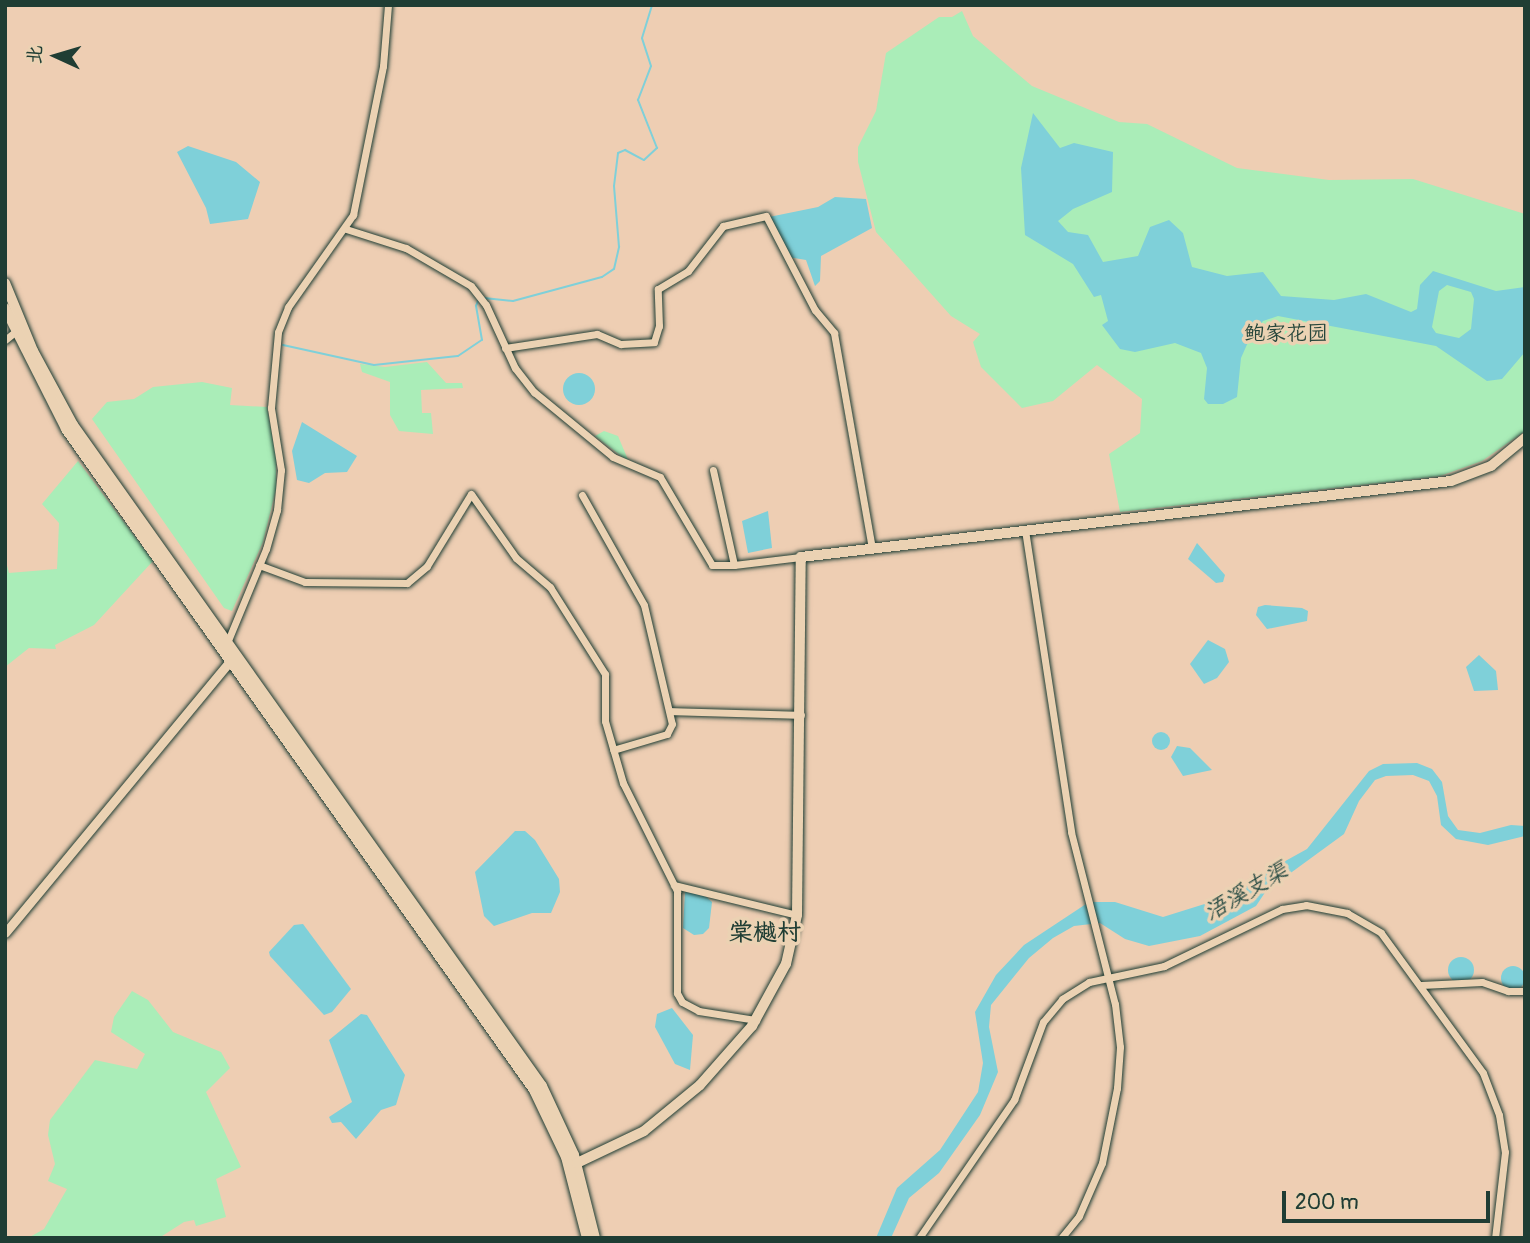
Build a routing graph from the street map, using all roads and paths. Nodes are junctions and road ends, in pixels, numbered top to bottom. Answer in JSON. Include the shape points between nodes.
{"nodes":[{"id":1,"x":388,"y":5,"type":"edge"},
{"id":2,"x":346,"y":229,"type":"junction"},
{"id":3,"x":5,"y":283,"type":"edge"},
{"id":4,"x":5,"y":308,"type":"edge"},
{"id":5,"x":15,"y":332,"type":"junction"},
{"id":6,"x":5,"y":341,"type":"edge"},
{"id":7,"x":505,"y":348,"type":"junction"},
{"id":8,"x":1525,"y":438,"type":"edge"},
{"id":9,"x":713,"y":470,"type":"dead end"},
{"id":10,"x":582,"y":495,"type":"dead end"},
{"id":11,"x":1025,"y":530,"type":"junction"},
{"id":12,"x":872,"y":548,"type":"junction"},
{"id":13,"x":801,"y":557,"type":"junction"},
{"id":14,"x":259,"y":565,"type":"junction"},
{"id":15,"x":734,"y":565,"type":"junction"},
{"id":16,"x":227,"y":643,"type":"junction"},
{"id":17,"x":230,"y":662,"type":"junction"},
{"id":18,"x":670,"y":711,"type":"junction"},
{"id":19,"x":801,"y":715,"type":"junction"},
{"id":20,"x":613,"y":750,"type":"junction"},
{"id":21,"x":674,"y":884,"type":"junction"},
{"id":22,"x":797,"y":915,"type":"junction"},
{"id":23,"x":5,"y":933,"type":"edge"},
{"id":24,"x":1108,"y":976,"type":"junction"},
{"id":25,"x":1421,"y":985,"type":"junction"},
{"id":26,"x":1525,"y":990,"type":"edge"},
{"id":27,"x":756,"y":1020,"type":"junction"},
{"id":28,"x":576,"y":1163,"type":"junction"},
{"id":29,"x":587,"y":1238,"type":"edge"},
{"id":30,"x":595,"y":1238,"type":"edge"},
{"id":31,"x":919,"y":1238,"type":"edge"},
{"id":32,"x":1061,"y":1238,"type":"edge"},
{"id":33,"x":1495,"y":1238,"type":"edge"}],
"edges":[{"from":1,"to":2,"type":"street","via":[[383,66],[356,208]]},
{"from":2,"to":7,"type":"street","via":[[405,248],[466,281],[481,298]]},
{"from":2,"to":14,"type":"street","via":[[300,288],[278,332],[271,408],[281,479],[274,522]]},
{"from":3,"to":16,"type":"main road","via":[[62,406]]},
{"from":4,"to":5,"type":"main road"},
{"from":5,"to":6,"type":"street"},
{"from":5,"to":17,"type":"main road","via":[[66,429]]},
{"from":7,"to":12,"type":"street","via":[[597,334],[621,344],[654,342],[659,326],[658,289],[688,271],[723,226],[766,216],[815,310],[834,333]]},
{"from":7,"to":15,"type":"street","via":[[534,392],[613,457],[651,472],[667,484],[712,565]]},
{"from":8,"to":11,"type":"main road","via":[[1491,466],[1451,481]]},
{"from":9,"to":15,"type":"street"},
{"from":10,"to":18,"type":"street","via":[[644,605]]},
{"from":11,"to":12,"type":"main road"},
{"from":11,"to":24,"type":"street","via":[[1084,889]]},
{"from":12,"to":13,"type":"main road"},
{"from":13,"to":15,"type":"street"},
{"from":13,"to":19,"type":"main road"},
{"from":14,"to":16,"type":"street"},
{"from":14,"to":20,"type":"street","via":[[305,582],[411,582],[427,566],[471,494],[486,522],[550,587],[593,650],[604,674],[604,712]]},
{"from":16,"to":28,"type":"main road","via":[[531,1070],[559,1119]]},
{"from":17,"to":23,"type":"street"},
{"from":17,"to":29,"type":"main road","via":[[534,1090],[566,1157]]},
{"from":18,"to":19,"type":"street"},
{"from":18,"to":20,"type":"street","via":[[667,734]]},
{"from":19,"to":22,"type":"main road"},
{"from":20,"to":21,"type":"street","via":[[623,783]]},
{"from":21,"to":22,"type":"street"},
{"from":21,"to":27,"type":"street","via":[[679,905],[676,991],[682,1002],[699,1011]]},
{"from":22,"to":27,"type":"main road","via":[[786,964]]},
{"from":24,"to":25,"type":"street","via":[[1164,966],[1282,909],[1306,905],[1331,908],[1369,924]]},
{"from":24,"to":31,"type":"street","via":[[1078,988],[1047,1015],[1014,1100]]},
{"from":24,"to":32,"type":"street","via":[[1119,1032],[1117,1088],[1093,1188],[1075,1223]]},
{"from":25,"to":26,"type":"street","via":[[1482,982],[1508,991]]},
{"from":25,"to":33,"type":"street","via":[[1477,1062],[1496,1105],[1505,1165]]},
{"from":27,"to":28,"type":"main road","via":[[711,1074],[671,1111],[625,1141]]},
{"from":28,"to":30,"type":"main road"}]}
